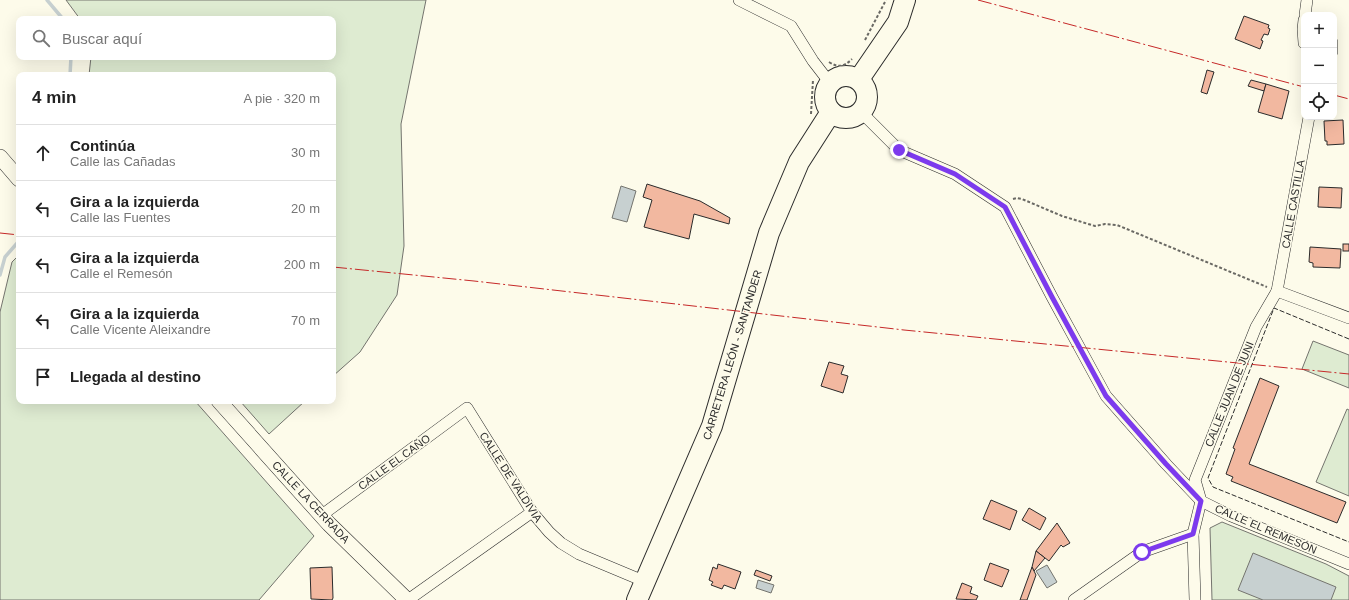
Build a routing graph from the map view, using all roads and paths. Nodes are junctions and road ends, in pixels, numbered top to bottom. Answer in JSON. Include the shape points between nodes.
{"nodes":[{"id":1,"x":739,"y":0,"type":"edge"},
{"id":2,"x":906,"y":0,"type":"edge"},
{"id":3,"x":1307,"y":0,"type":"edge"},
{"id":4,"x":1305,"y":12,"type":"edge"},
{"id":5,"x":859,"y":79,"type":"junction"},
{"id":6,"x":830,"y":83,"type":"junction"},
{"id":7,"x":831,"y":112,"type":"junction"},
{"id":8,"x":861,"y":112,"type":"junction"},
{"id":9,"x":1308,"y":120,"type":"edge"},
{"id":10,"x":0,"y":157,"type":"edge"},
{"id":11,"x":16,"y":176,"type":"edge"},
{"id":12,"x":1005,"y":207,"type":"junction"},
{"id":13,"x":1277,"y":291,"type":"junction"},
{"id":14,"x":1349,"y":318,"type":"edge"},
{"id":15,"x":222,"y":404,"type":"edge"},
{"id":16,"x":467,"y":408,"type":"joint"},
{"id":17,"x":1201,"y":501,"type":"junction"},
{"id":18,"x":532,"y":512,"type":"junction"},
{"id":19,"x":322,"y":515,"type":"junction"},
{"id":20,"x":1193,"y":534,"type":"junction"},
{"id":21,"x":1349,"y":564,"type":"edge"},
{"id":22,"x":646,"y":582,"type":"junction"},
{"id":23,"x":405,"y":599,"type":"edge"},
{"id":24,"x":637,"y":600,"type":"edge"},
{"id":25,"x":1074,"y":600,"type":"edge"},
{"id":26,"x":1195,"y":600,"type":"edge"}],
"edges":[{"from":1,"to":6,"type":"street","via":[[791,26]]},
{"from":2,"to":5,"type":"highway","via":[[898,22]]},
{"from":3,"to":4,"type":"street"},
{"from":5,"to":6,"type":"highway","via":[[842,76]]},
{"from":5,"to":8,"type":"highway","via":[[868,94],[868,100]]},
{"from":6,"to":7,"type":"highway","via":[[824,97]]},
{"from":7,"to":8,"type":"highway","via":[[844,118],[852,118]]},
{"from":7,"to":22,"type":"highway","name":"CARRETERA LEÓN - SANTANDER","via":[[798,162],[769,233],[712,426]]},
{"from":8,"to":12,"type":"street","via":[[899,150],[955,174]]},
{"from":9,"to":13,"type":"street","name":"CALLE CASTILLA"},
{"from":10,"to":11,"type":"street"},
{"from":12,"to":13,"type":"path","via":[[1016,198],[1095,226],[1117,225]]},
{"from":12,"to":17,"type":"street","name":"CALLE EL REMESÓN","via":[[1106,396]]},
{"from":13,"to":14,"type":"street"},
{"from":13,"to":17,"type":"street","name":"CALLE JUAN DE JUNI","via":[[1256,327],[1195,480]]},
{"from":15,"to":19,"type":"street","name":"CALLE LA CERRADA"},
{"from":16,"to":18,"type":"street","name":"CALLE DE VALDIVIA"},
{"from":16,"to":19,"type":"street","name":"CALLE EL CAÑO"},
{"from":17,"to":20,"type":"street"},
{"from":17,"to":21,"type":"street","name":"CALLE EL REMESÓN","via":[[1231,516]]},
{"from":18,"to":22,"type":"street","name":"CALLE DE VALDIVIA","via":[[561,543],[579,554]]},
{"from":18,"to":23,"type":"street"},
{"from":19,"to":23,"type":"street","name":"CALLE LA CERRADA"},
{"from":20,"to":25,"type":"street","via":[[1142,552]]},
{"from":20,"to":26,"type":"street"},
{"from":22,"to":24,"type":"highway","name":"CARRETERA LEÓN - SANTANDER"}]}
